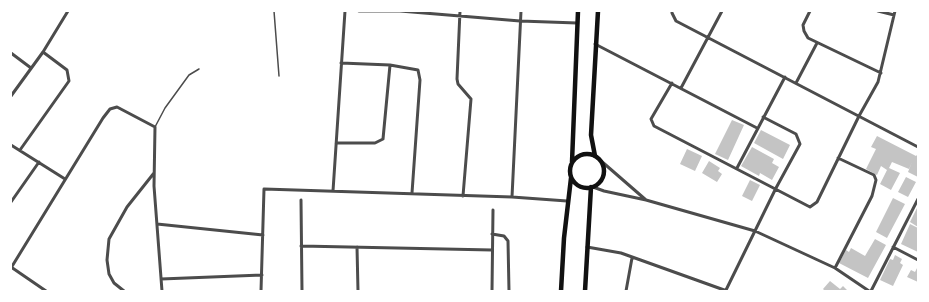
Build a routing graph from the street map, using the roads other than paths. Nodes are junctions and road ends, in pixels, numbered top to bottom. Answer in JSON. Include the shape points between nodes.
{"nodes":[{"id":1,"x":68,"y":11,"type":"edge"},
{"id":2,"x":274,"y":11,"type":"edge"},
{"id":3,"x":345,"y":11,"type":"edge"},
{"id":4,"x":359,"y":11,"type":"edge"},
{"id":5,"x":400,"y":11,"type":"edge"},
{"id":6,"x":460,"y":11,"type":"edge"},
{"id":7,"x":521,"y":11,"type":"edge"},
{"id":8,"x":578,"y":11,"type":"edge"},
{"id":9,"x":598,"y":11,"type":"edge"},
{"id":10,"x":672,"y":11,"type":"edge"},
{"id":11,"x":722,"y":11,"type":"edge"},
{"id":12,"x":810,"y":11,"type":"edge"},
{"id":13,"x":878,"y":11,"type":"edge"},
{"id":14,"x":896,"y":11,"type":"edge"},
{"id":15,"x":894,"y":15,"type":"junction"},
{"id":16,"x":460,"y":16,"type":"junction"},
{"id":17,"x":520,"y":21,"type":"junction"},
{"id":18,"x":577,"y":23,"type":"junction"},
{"id":19,"x":708,"y":37,"type":"junction"},
{"id":20,"x":817,"y":43,"type":"junction"},
{"id":21,"x":596,"y":44,"type":"junction"},
{"id":22,"x":43,"y":52,"type":"junction"},
{"id":23,"x":11,"y":53,"type":"edge"},
{"id":24,"x":341,"y":63,"type":"junction"},
{"id":25,"x":390,"y":66,"type":"junction"},
{"id":26,"x":31,"y":68,"type":"junction"},
{"id":27,"x":199,"y":69,"type":"dead end"},
{"id":28,"x":881,"y":73,"type":"junction"},
{"id":29,"x":279,"y":76,"type":"dead end"},
{"id":30,"x":784,"y":77,"type":"junction"},
{"id":31,"x":672,"y":83,"type":"junction"},
{"id":32,"x":796,"y":83,"type":"junction"},
{"id":33,"x":681,"y":88,"type":"junction"},
{"id":34,"x":11,"y":96,"type":"edge"},
{"id":35,"x":859,"y":116,"type":"junction"},
{"id":36,"x":763,"y":118,"type":"junction"},
{"id":37,"x":155,"y":127,"type":"junction"},
{"id":38,"x":757,"y":128,"type":"junction"},
{"id":39,"x":336,"y":143,"type":"junction"},
{"id":40,"x":11,"y":144,"type":"edge"},
{"id":41,"x":918,"y":146,"type":"edge"},
{"id":42,"x":20,"y":150,"type":"junction"},
{"id":43,"x":595,"y":156,"type":"junction"},
{"id":44,"x":838,"y":158,"type":"junction"},
{"id":45,"x":600,"y":160,"type":"junction"},
{"id":46,"x":39,"y":162,"type":"junction"},
{"id":47,"x":572,"y":162,"type":"junction"},
{"id":48,"x":737,"y":168,"type":"junction"},
{"id":49,"x":154,"y":173,"type":"junction"},
{"id":50,"x":571,"y":178,"type":"junction"},
{"id":51,"x":65,"y":179,"type":"junction"},
{"id":52,"x":592,"y":187,"type":"junction"},
{"id":53,"x":776,"y":188,"type":"junction"},
{"id":54,"x":333,"y":191,"type":"junction"},
{"id":55,"x":412,"y":194,"type":"junction"},
{"id":56,"x":463,"y":196,"type":"junction"},
{"id":57,"x":512,"y":197,"type":"junction"},
{"id":58,"x":918,"y":199,"type":"edge"},
{"id":59,"x":301,"y":200,"type":"dead end"},
{"id":60,"x":646,"y":200,"type":"junction"},
{"id":61,"x":567,"y":201,"type":"junction"},
{"id":62,"x":11,"y":202,"type":"edge"},
{"id":63,"x":493,"y":210,"type":"dead end"},
{"id":64,"x":157,"y":224,"type":"junction"},
{"id":65,"x":755,"y":231,"type":"junction"},
{"id":66,"x":492,"y":234,"type":"junction"},
{"id":67,"x":263,"y":235,"type":"junction"},
{"id":68,"x":301,"y":246,"type":"junction"},
{"id":69,"x":893,"y":247,"type":"junction"},
{"id":70,"x":357,"y":248,"type":"junction"},
{"id":71,"x":587,"y":248,"type":"junction"},
{"id":72,"x":492,"y":250,"type":"junction"},
{"id":73,"x":632,"y":258,"type":"junction"},
{"id":74,"x":918,"y":260,"type":"edge"},
{"id":75,"x":11,"y":267,"type":"edge"},
{"id":76,"x":835,"y":268,"type":"junction"},
{"id":77,"x":262,"y":275,"type":"junction"},
{"id":78,"x":161,"y":278,"type":"junction"},
{"id":79,"x":46,"y":291,"type":"edge"},
{"id":80,"x":124,"y":291,"type":"edge"},
{"id":81,"x":162,"y":291,"type":"edge"},
{"id":82,"x":261,"y":291,"type":"edge"},
{"id":83,"x":302,"y":291,"type":"edge"},
{"id":84,"x":358,"y":291,"type":"edge"},
{"id":85,"x":492,"y":291,"type":"edge"},
{"id":86,"x":509,"y":291,"type":"edge"},
{"id":87,"x":561,"y":291,"type":"edge"},
{"id":88,"x":584,"y":291,"type":"edge"},
{"id":89,"x":626,"y":291,"type":"edge"},
{"id":90,"x":727,"y":291,"type":"edge"},
{"id":91,"x":870,"y":291,"type":"edge"}],
"edges":[{"from":1,"to":22,"type":"street"},
{"from":2,"to":29,"type":"lane"},
{"from":3,"to":24,"type":"street"},
{"from":4,"to":5,"type":"street"},
{"from":5,"to":16,"type":"street"},
{"from":6,"to":16,"type":"street"},
{"from":7,"to":17,"type":"street"},
{"from":8,"to":18,"type":"main road"},
{"from":9,"to":21,"type":"main road"},
{"from":10,"to":19,"type":"street","via":[[676,21]]},
{"from":11,"to":19,"type":"street"},
{"from":12,"to":20,"type":"street","via":[[803,26],[804,31],[808,38]]},
{"from":13,"to":15,"type":"street"},
{"from":14,"to":15,"type":"street"},
{"from":15,"to":28,"type":"street"},
{"from":16,"to":17,"type":"street"},
{"from":16,"to":56,"type":"street","via":[[457,79],[458,84],[471,99]]},
{"from":17,"to":18,"type":"street"},
{"from":17,"to":57,"type":"street"},
{"from":18,"to":47,"type":"main road"},
{"from":19,"to":30,"type":"street"},
{"from":19,"to":33,"type":"street"},
{"from":20,"to":28,"type":"street"},
{"from":20,"to":32,"type":"street"},
{"from":21,"to":31,"type":"street"},
{"from":21,"to":43,"type":"main road","via":[[591,135]]},
{"from":22,"to":26,"type":"street"},
{"from":22,"to":42,"type":"street","via":[[68,70],[69,81]]},
{"from":23,"to":26,"type":"street"},
{"from":24,"to":25,"type":"street"},
{"from":24,"to":39,"type":"street"},
{"from":25,"to":39,"type":"street","via":[[383,139],[376,143]]},
{"from":25,"to":55,"type":"street","via":[[415,68],[420,74]]},
{"from":26,"to":34,"type":"street"},
{"from":27,"to":37,"type":"lane","via":[[188,75]]},
{"from":28,"to":35,"type":"street"},
{"from":30,"to":32,"type":"street"},
{"from":30,"to":36,"type":"street"},
{"from":31,"to":33,"type":"street"},
{"from":31,"to":48,"type":"street","via":[[651,119],[656,128]]},
{"from":32,"to":35,"type":"street"},
{"from":33,"to":38,"type":"street"},
{"from":35,"to":41,"type":"street"},
{"from":35,"to":44,"type":"street"},
{"from":36,"to":38,"type":"street"},
{"from":36,"to":53,"type":"street","via":[[796,134],[800,144]]},
{"from":37,"to":49,"type":"street"},
{"from":37,"to":51,"type":"street","via":[[122,108],[113,107],[103,118]]},
{"from":38,"to":48,"type":"street"},
{"from":39,"to":54,"type":"street"},
{"from":40,"to":42,"type":"street"},
{"from":42,"to":46,"type":"street"},
{"from":43,"to":45,"type":"main road"},
{"from":43,"to":47,"type":"main road","via":[[582,154]]},
{"from":44,"to":53,"type":"street","via":[[817,202],[810,207]]},
{"from":44,"to":76,"type":"street","via":[[874,175],[876,180],[872,196]]},
{"from":45,"to":52,"type":"main road","via":[[603,164],[603,175]]},
{"from":45,"to":60,"type":"street"},
{"from":46,"to":51,"type":"street"},
{"from":46,"to":62,"type":"street"},
{"from":47,"to":50,"type":"main road"},
{"from":48,"to":53,"type":"street"},
{"from":49,"to":64,"type":"street"},
{"from":49,"to":80,"type":"street","via":[[127,207],[109,239],[109,274],[114,283]]},
{"from":50,"to":52,"type":"main road","via":[[579,186]]},
{"from":50,"to":61,"type":"main road"},
{"from":51,"to":75,"type":"street"},
{"from":52,"to":60,"type":"street"},
{"from":52,"to":71,"type":"main road"},
{"from":53,"to":65,"type":"street"},
{"from":54,"to":55,"type":"street"},
{"from":54,"to":67,"type":"street","via":[[264,189]]},
{"from":55,"to":56,"type":"street"},
{"from":56,"to":57,"type":"street"},
{"from":57,"to":61,"type":"street"},
{"from":58,"to":69,"type":"street"},
{"from":59,"to":68,"type":"street"},
{"from":60,"to":65,"type":"street"},
{"from":61,"to":87,"type":"main road"},
{"from":63,"to":66,"type":"street"},
{"from":64,"to":67,"type":"street"},
{"from":64,"to":78,"type":"street"},
{"from":65,"to":76,"type":"street"},
{"from":65,"to":90,"type":"street"},
{"from":66,"to":72,"type":"street"},
{"from":66,"to":86,"type":"street","via":[[504,236],[508,241]]},
{"from":67,"to":77,"type":"street"},
{"from":68,"to":70,"type":"street"},
{"from":68,"to":83,"type":"street"},
{"from":69,"to":74,"type":"street"},
{"from":69,"to":91,"type":"street"},
{"from":70,"to":72,"type":"street"},
{"from":70,"to":84,"type":"street"},
{"from":71,"to":73,"type":"street","via":[[621,253]]},
{"from":71,"to":88,"type":"main road"},
{"from":72,"to":85,"type":"street"},
{"from":73,"to":89,"type":"street"},
{"from":73,"to":90,"type":"street"},
{"from":75,"to":79,"type":"street"},
{"from":76,"to":91,"type":"street"},
{"from":77,"to":78,"type":"street"},
{"from":77,"to":82,"type":"street"},
{"from":78,"to":81,"type":"street"}]}
